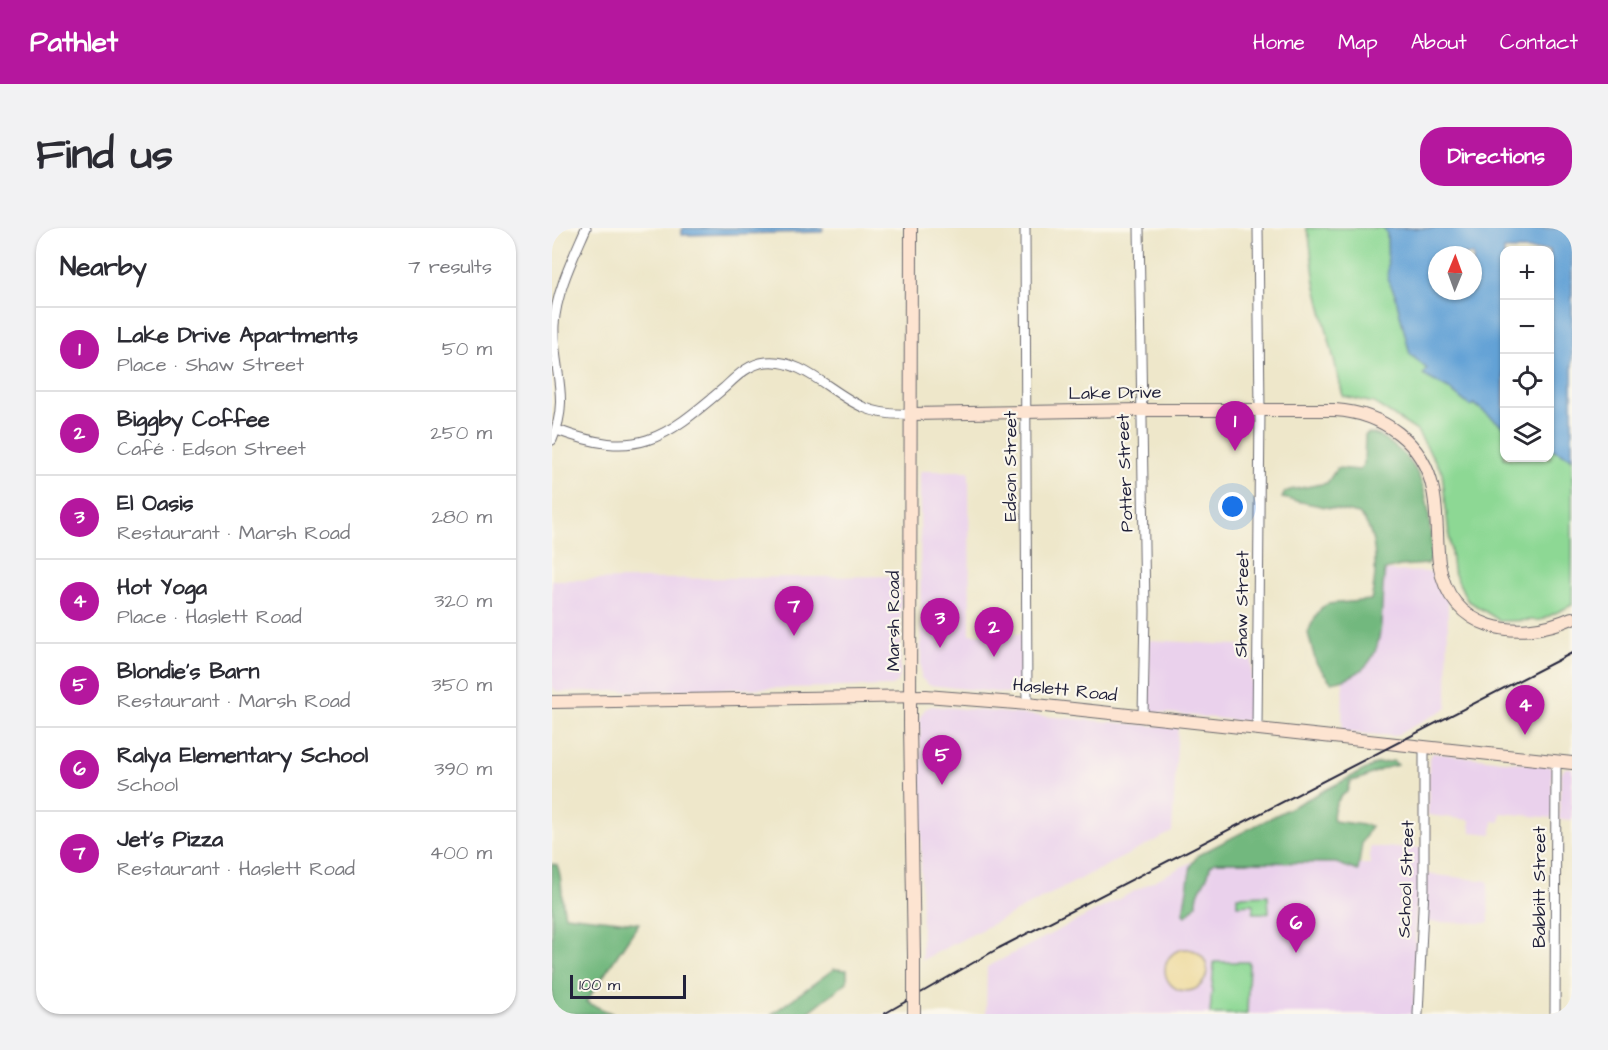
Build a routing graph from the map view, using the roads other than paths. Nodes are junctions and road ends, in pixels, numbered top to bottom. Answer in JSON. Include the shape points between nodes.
{"nodes":[{"id":1,"x":586,"y":228,"type":"edge"},
{"id":2,"x":911,"y":228,"type":"edge"},
{"id":3,"x":1025,"y":228,"type":"edge"},
{"id":4,"x":1139,"y":228,"type":"edge"},
{"id":5,"x":1258,"y":228,"type":"edge"},
{"id":6,"x":1140,"y":410,"type":"junction"},
{"id":7,"x":1260,"y":410,"type":"junction"},
{"id":8,"x":1026,"y":412,"type":"junction"},
{"id":9,"x":912,"y":414,"type":"junction"},
{"id":10,"x":556,"y":430,"type":"junction"},
{"id":11,"x":552,"y":440,"type":"edge"},
{"id":12,"x":1572,"y":618,"type":"edge"},
{"id":13,"x":910,"y":696,"type":"junction"},
{"id":14,"x":552,"y":702,"type":"edge"},
{"id":15,"x":1027,"y":704,"type":"junction"},
{"id":16,"x":1143,"y":716,"type":"junction"},
{"id":17,"x":1257,"y":728,"type":"junction"},
{"id":18,"x":1424,"y":746,"type":"junction"},
{"id":19,"x":1556,"y":761,"type":"junction"},
{"id":20,"x":1572,"y":763,"type":"edge"},
{"id":21,"x":914,"y":1014,"type":"edge"},
{"id":22,"x":1418,"y":1014,"type":"edge"},
{"id":23,"x":1555,"y":1014,"type":"edge"}],
"edges":[{"from":1,"to":10,"type":"street","via":[[554,317],[562,399]]},
{"from":2,"to":9,"type":"street","name":"Marsh Road"},
{"from":3,"to":8,"type":"street","name":"Edson Street"},
{"from":4,"to":6,"type":"street","name":"Potter Street"},
{"from":5,"to":7,"type":"street","name":"Shaw Street"},
{"from":6,"to":7,"type":"street","name":"Lake Drive"},
{"from":6,"to":8,"type":"street","name":"Lake Drive"},
{"from":6,"to":16,"type":"street","name":"Potter Street","via":[[1145,588]]},
{"from":7,"to":12,"type":"street","name":"Lake Drive","via":[[1346,411],[1376,419],[1394,429],[1417,452],[1431,482],[1439,563],[1458,603],[1490,627],[1504,630],[1544,629]]},
{"from":7,"to":17,"type":"street","name":"Shaw Street"},
{"from":8,"to":9,"type":"street","name":"Lake Drive"},
{"from":8,"to":15,"type":"street","name":"Edson Street"},
{"from":9,"to":10,"type":"street","name":"Lake Drive","via":[[864,408],[793,365],[770,362],[750,366],[685,421],[646,441],[605,445]]},
{"from":9,"to":13,"type":"street","name":"Marsh Road"},
{"from":10,"to":11,"type":"street"},
{"from":13,"to":14,"type":"street","name":"Haslett Road"},
{"from":13,"to":15,"type":"street","name":"Haslett Road"},
{"from":13,"to":21,"type":"street","name":"Marsh Road","bridge":true},
{"from":15,"to":16,"type":"street","name":"Haslett Road"},
{"from":16,"to":17,"type":"street","name":"Haslett Road"},
{"from":17,"to":18,"type":"street","name":"Haslett Road"},
{"from":18,"to":19,"type":"street","name":"Haslett Road"},
{"from":18,"to":22,"type":"street","name":"School Street","via":[[1424,888]]},
{"from":19,"to":20,"type":"street","name":"Haslett Road"},
{"from":19,"to":23,"type":"street","name":"Babbitt Street"}]}
